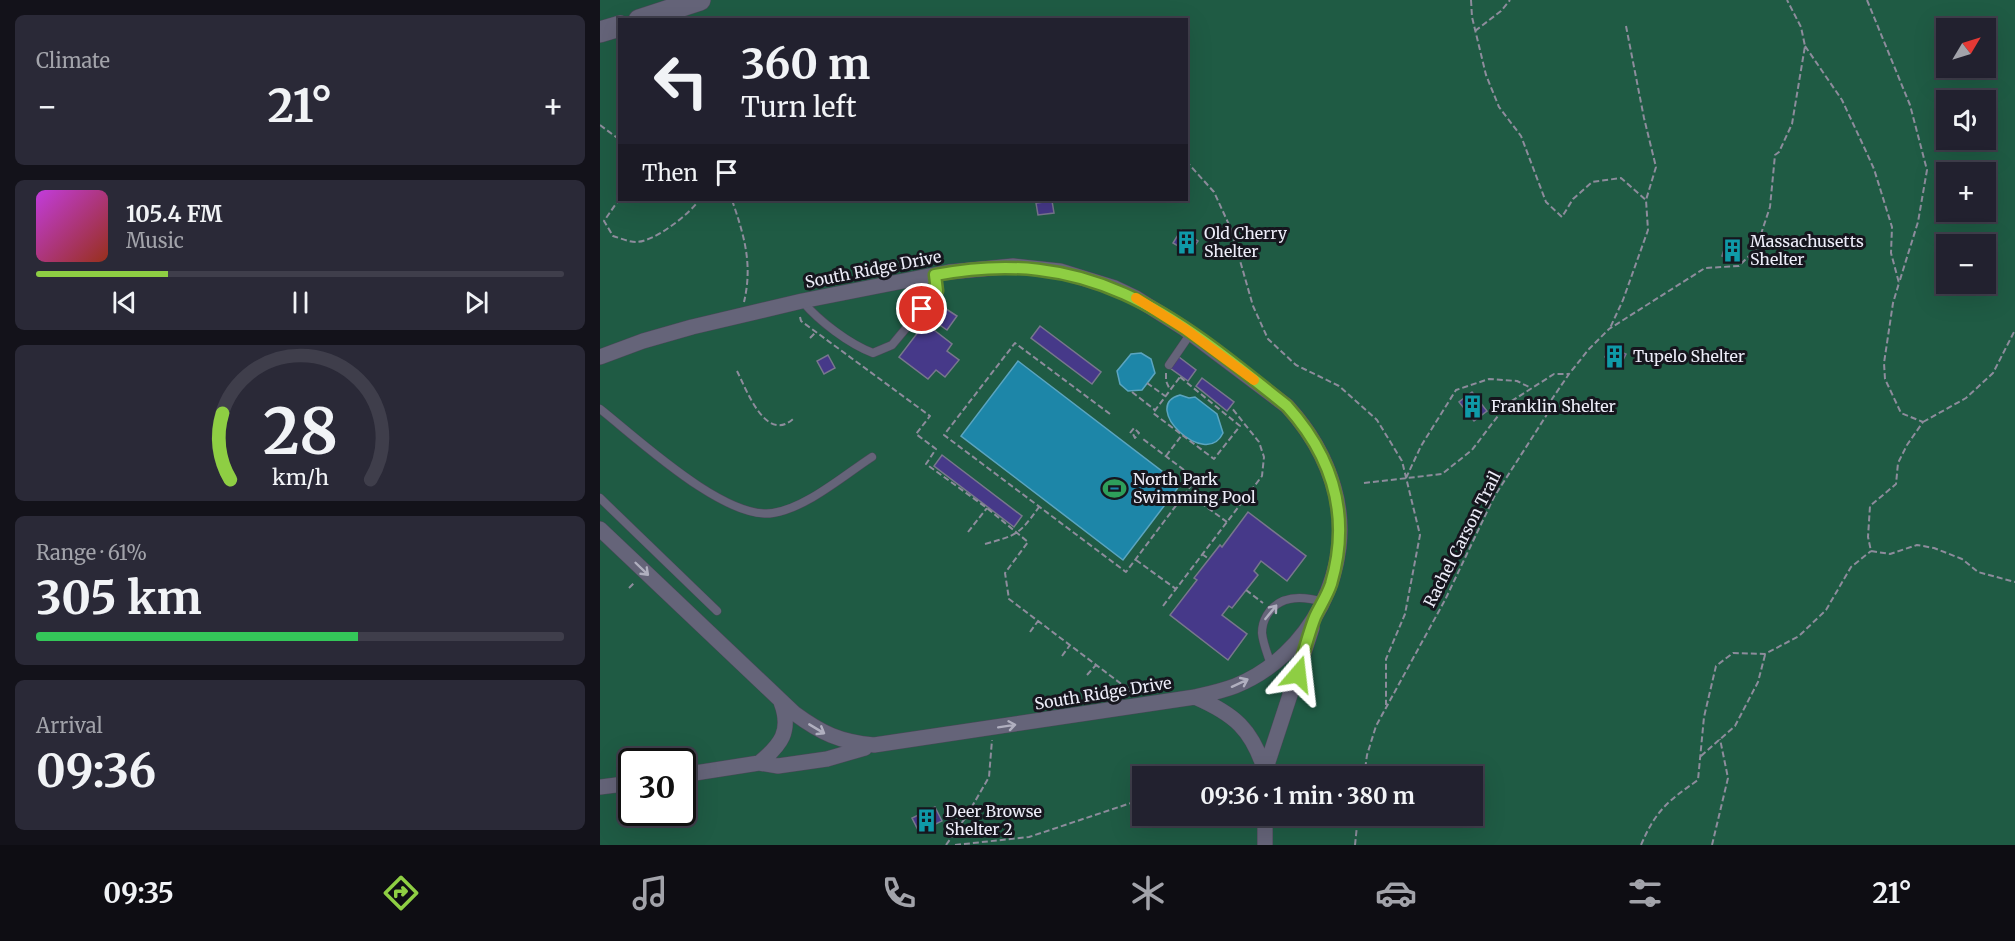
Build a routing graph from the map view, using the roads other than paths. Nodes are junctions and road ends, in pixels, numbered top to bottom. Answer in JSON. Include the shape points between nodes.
{"nodes":[{"id":1,"x":700,"y":0,"type":"edge"},
{"id":2,"x":645,"y":18,"type":"edge"},
{"id":3,"x":618,"y":27,"type":"edge"},
{"id":4,"x":600,"y":32,"type":"edge"},
{"id":5,"x":935,"y":275,"type":"junction"},
{"id":6,"x":802,"y":301,"type":"junction"},
{"id":7,"x":1191,"y":333,"type":"junction"},
{"id":8,"x":600,"y":357,"type":"edge"},
{"id":9,"x":1168,"y":365,"type":"road end"},
{"id":10,"x":600,"y":409,"type":"edge"},
{"id":11,"x":872,"y":457,"type":"dead end"},
{"id":12,"x":600,"y":498,"type":"edge"},
{"id":13,"x":600,"y":529,"type":"edge"},
{"id":14,"x":1323,"y":602,"type":"junction"},
{"id":15,"x":717,"y":611,"type":"dead end"},
{"id":16,"x":1315,"y":617,"type":"junction"},
{"id":17,"x":1271,"y":665,"type":"junction"},
{"id":18,"x":1195,"y":697,"type":"junction"},
{"id":19,"x":781,"y":702,"type":"junction"},
{"id":20,"x":874,"y":745,"type":"junction"},
{"id":21,"x":759,"y":764,"type":"junction"},
{"id":22,"x":1263,"y":766,"type":"edge"},
{"id":23,"x":1268,"y":766,"type":"edge"},
{"id":24,"x":696,"y":773,"type":"edge"},
{"id":25,"x":618,"y":785,"type":"edge"},
{"id":26,"x":600,"y":788,"type":"edge"},
{"id":27,"x":1265,"y":826,"type":"edge"},
{"id":28,"x":1265,"y":845,"type":"edge"}],
"edges":[{"from":1,"to":2,"type":"main road"},
{"from":3,"to":4,"type":"main road"},
{"from":5,"to":6,"type":"street","name":"South Ridge Drive"},
{"from":5,"to":6,"type":"lane","via":[[937,291],[892,345],[873,353],[813,314]]},
{"from":5,"to":7,"type":"street","name":"South Ridge Drive","via":[[1013,266],[1060,271],[1115,288],[1157,309]]},
{"from":6,"to":8,"type":"street","name":"South Ridge Drive","via":[[643,341]]},
{"from":7,"to":9,"type":"lane"},
{"from":7,"to":14,"type":"street","name":"South Ridge Drive","via":[[1287,406],[1304,425],[1325,461],[1335,489],[1339,536]]},
{"from":10,"to":11,"type":"lane","via":[[710,494],[761,514],[789,509]]},
{"from":12,"to":15,"type":"lane"},
{"from":13,"to":19,"type":"street","name":"South Ridge Drive","one_way":true},
{"from":14,"to":16,"type":"street","name":"South Ridge Drive"},
{"from":17,"to":14,"type":"lane","one_way":true,"via":[[1262,632],[1271,609],[1290,598]]},
{"from":16,"to":17,"type":"street","name":"South Ridge Drive","via":[[1304,634]]},
{"from":16,"to":23,"type":"street","name":"South Ridge Drive"},
{"from":18,"to":17,"type":"street","name":"South Ridge Drive","one_way":true,"via":[[1236,686]]},
{"from":20,"to":18,"type":"street","name":"South Ridge Drive","one_way":true},
{"from":18,"to":22,"type":"street","name":"South Ridge Drive","via":[[1242,725],[1259,751]]},
{"from":19,"to":20,"type":"street","name":"South Ridge Drive","one_way":true,"via":[[822,733]]},
{"from":19,"to":21,"type":"street","via":[[785,732]]},
{"from":20,"to":21,"type":"street","name":"South Ridge Drive","via":[[827,759],[778,766]]},
{"from":21,"to":24,"type":"street","name":"South Ridge Drive"},
{"from":25,"to":26,"type":"street"},
{"from":27,"to":28,"type":"street"}]}
